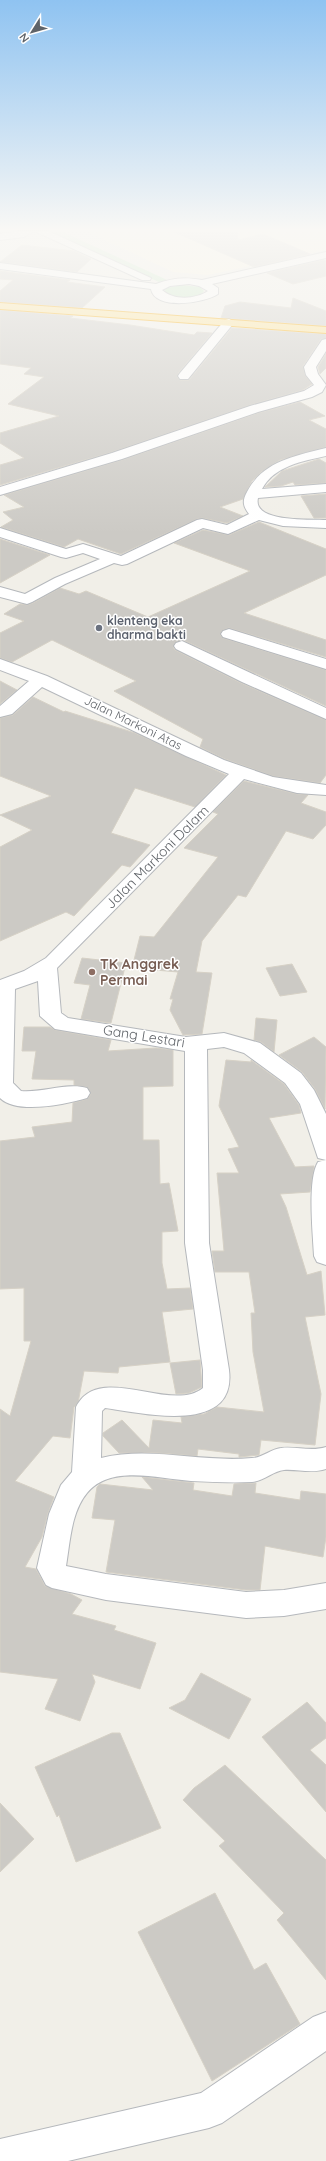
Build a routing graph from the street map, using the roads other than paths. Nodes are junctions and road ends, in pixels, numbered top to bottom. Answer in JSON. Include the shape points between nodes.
{"nodes":[{"id":1,"x":221,"y":332,"type":"edge"},
{"id":2,"x":326,"y":342,"type":"edge"},
{"id":3,"x":184,"y":376,"type":"dead end"},
{"id":4,"x":326,"y":452,"type":"edge"},
{"id":5,"x":326,"y":488,"type":"edge"},
{"id":6,"x":0,"y":491,"type":"edge"},
{"id":7,"x":253,"y":494,"type":"junction"},
{"id":8,"x":258,"y":515,"type":"junction"},
{"id":9,"x":326,"y":524,"type":"edge"},
{"id":10,"x":0,"y":532,"type":"edge"},
{"id":11,"x":114,"y":558,"type":"junction"},
{"id":12,"x":0,"y":592,"type":"edge"},
{"id":13,"x":229,"y":634,"type":"dead end"},
{"id":14,"x":182,"y":646,"type":"dead end"},
{"id":15,"x":0,"y":664,"type":"edge"},
{"id":16,"x":326,"y":664,"type":"edge"},
{"id":17,"x":34,"y":676,"type":"junction"},
{"id":18,"x":326,"y":714,"type":"edge"},
{"id":19,"x":2,"y":715,"type":"edge"},
{"id":20,"x":239,"y":774,"type":"junction"},
{"id":21,"x":326,"y":790,"type":"edge"},
{"id":22,"x":47,"y":966,"type":"junction"},
{"id":23,"x":3,"y":986,"type":"edge"},
{"id":24,"x":196,"y":1044,"type":"junction"},
{"id":25,"x":79,"y":1093,"type":"dead end"},
{"id":26,"x":326,"y":1152,"type":"edge"},
{"id":27,"x":326,"y":1168,"type":"edge"},
{"id":28,"x":326,"y":1256,"type":"edge"},
{"id":29,"x":326,"y":1458,"type":"edge"},
{"id":30,"x":86,"y":1476,"type":"junction"},
{"id":31,"x":326,"y":1596,"type":"edge"},
{"id":32,"x":326,"y":2030,"type":"edge"},
{"id":33,"x":0,"y":2158,"type":"edge"}],
"edges":[{"from":1,"to":3,"type":"street"},
{"from":2,"to":6,"type":"street","via":[[310,368],[320,385],[312,393],[254,409],[117,456]]},
{"from":4,"to":7,"type":"street","via":[[272,469],[258,482]]},
{"from":5,"to":7,"type":"street"},
{"from":7,"to":8,"type":"street","via":[[251,508]]},
{"from":8,"to":9,"type":"street","via":[[279,520]]},
{"from":8,"to":11,"type":"street","via":[[228,530],[204,522],[123,560]]},
{"from":10,"to":11,"type":"street","via":[[66,554],[82,548]]},
{"from":11,"to":12,"type":"street","via":[[60,581],[27,599]]},
{"from":13,"to":16,"type":"street"},
{"from":14,"to":18,"type":"street"},
{"from":15,"to":17,"type":"street","name":"Jalan Markoni Atas"},
{"from":17,"to":19,"type":"street"},
{"from":17,"to":20,"type":"street","name":"Jalan Markoni Atas"},
{"from":20,"to":21,"type":"street","via":[[298,789]]},
{"from":20,"to":22,"type":"street","name":"Jalan Markoni Dalam"},
{"from":22,"to":23,"type":"street","name":"Jalan Markoni Dalam","via":[[31,976]]},
{"from":22,"to":24,"type":"street","name":"Gang Lestari","via":[[50,1016],[58,1023],[147,1039]]},
{"from":23,"to":25,"type":"street","via":[[2,1083],[6,1091],[22,1099]]},
{"from":24,"to":26,"type":"street","name":"Gang Lestari","via":[[224,1040],[238,1042],[252,1048],[293,1078],[311,1104],[324,1138]]},
{"from":24,"to":30,"type":"street","via":[[197,1244],[217,1388],[212,1397],[200,1404],[181,1406],[102,1397],[96,1400],[88,1407]]},
{"from":27,"to":28,"type":"street"},
{"from":29,"to":30,"type":"street","via":[[313,1461],[279,1460],[255,1470],[190,1469],[138,1464],[107,1468]]},
{"from":30,"to":31,"type":"street","via":[[77,1485],[65,1509],[51,1568],[56,1576],[106,1587],[246,1605],[284,1604]]},
{"from":32,"to":33,"type":"street","via":[[209,2110]]}]}
